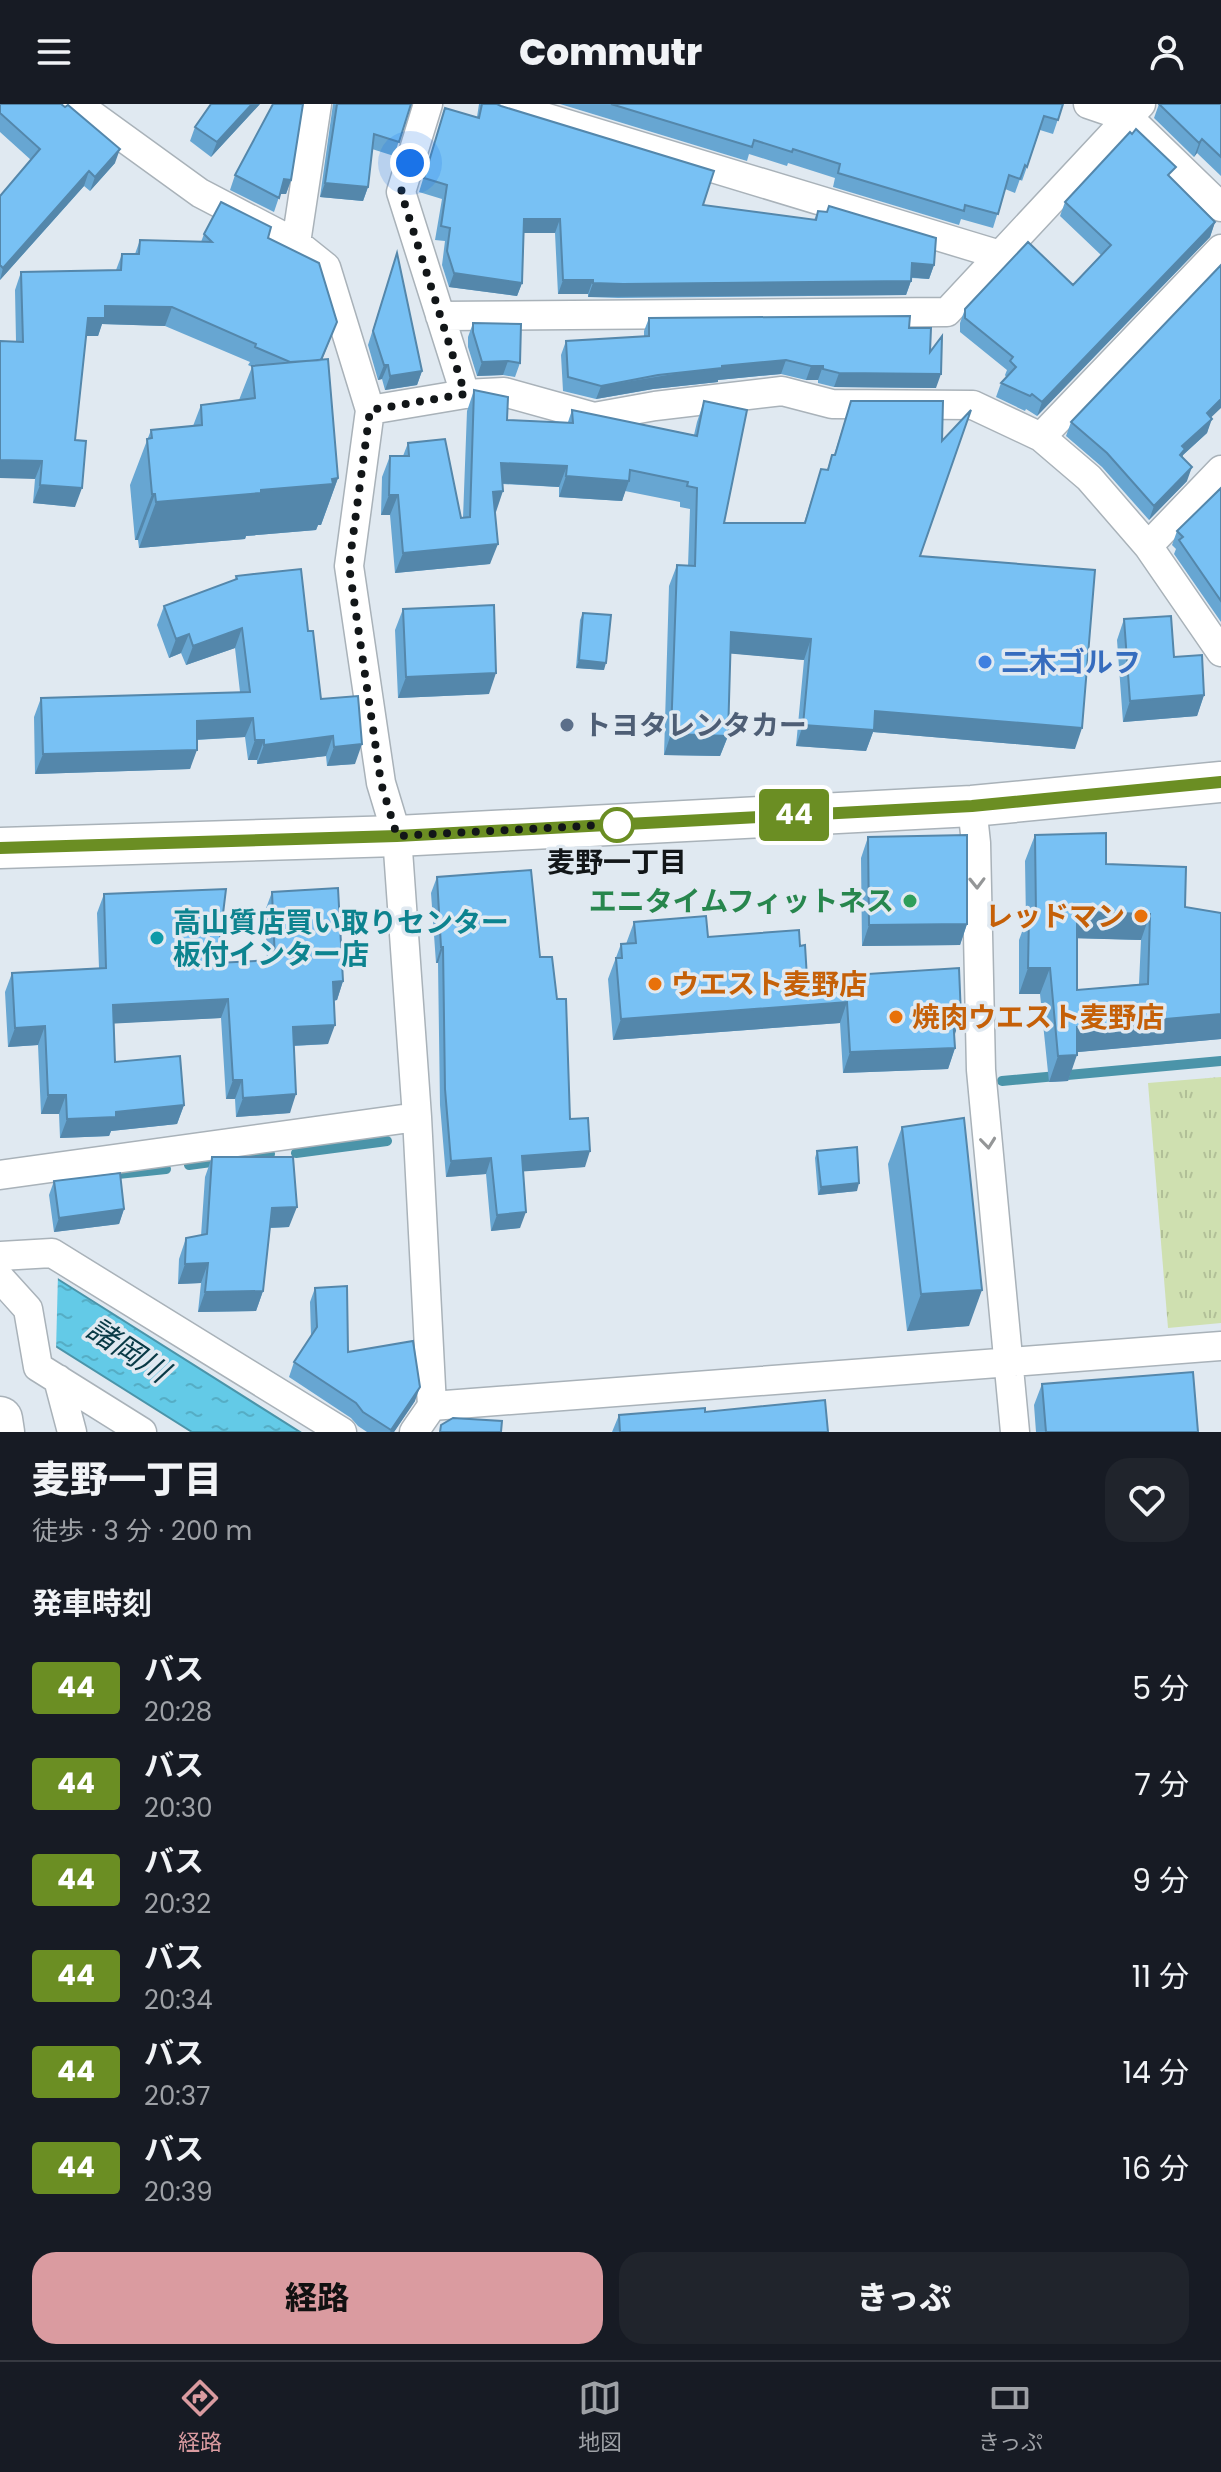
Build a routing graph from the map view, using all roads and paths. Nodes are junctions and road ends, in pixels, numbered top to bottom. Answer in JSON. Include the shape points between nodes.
{"nodes":[{"id":1,"x":77,"y":104,"type":"edge"},
{"id":2,"x":317,"y":104,"type":"edge"},
{"id":3,"x":428,"y":104,"type":"edge"},
{"id":4,"x":501,"y":104,"type":"edge"},
{"id":5,"x":1088,"y":104,"type":"edge"},
{"id":6,"x":1135,"y":111,"type":"edge"},
{"id":7,"x":1221,"y":207,"type":"edge"},
{"id":8,"x":296,"y":243,"type":"junction"},
{"id":9,"x":1221,"y":249,"type":"edge"},
{"id":10,"x":1000,"y":255,"type":"junction"},
{"id":11,"x":440,"y":316,"type":"junction"},
{"id":12,"x":465,"y":394,"type":"junction"},
{"id":13,"x":370,"y":410,"type":"junction"},
{"id":14,"x":1041,"y":437,"type":"junction"},
{"id":15,"x":1221,"y":470,"type":"edge"},
{"id":16,"x":1148,"y":546,"type":"junction"},
{"id":17,"x":1221,"y":652,"type":"edge"},
{"id":18,"x":1221,"y":782,"type":"edge"},
{"id":19,"x":972,"y":806,"type":"junction"},
{"id":20,"x":397,"y":836,"type":"junction"},
{"id":21,"x":0,"y":848,"type":"edge"},
{"id":22,"x":417,"y":1117,"type":"junction"},
{"id":23,"x":0,"y":1175,"type":"edge"},
{"id":24,"x":0,"y":1256,"type":"edge"},
{"id":25,"x":0,"y":1278,"type":"edge"},
{"id":26,"x":1221,"y":1346,"type":"edge"},
{"id":27,"x":1010,"y":1363,"type":"junction"},
{"id":28,"x":58,"y":1379,"type":"junction"},
{"id":29,"x":432,"y":1406,"type":"junction"},
{"id":30,"x":0,"y":1419,"type":"edge"},
{"id":31,"x":2,"y":1432,"type":"edge"},
{"id":32,"x":72,"y":1432,"type":"edge"},
{"id":33,"x":142,"y":1432,"type":"edge"},
{"id":34,"x":342,"y":1432,"type":"edge"},
{"id":35,"x":414,"y":1432,"type":"edge"},
{"id":36,"x":1015,"y":1432,"type":"edge"}],
"edges":[{"from":1,"to":8,"type":"street","via":[[200,193]]},
{"from":2,"to":8,"type":"street"},
{"from":3,"to":11,"type":"street","via":[[401,192]]},
{"from":4,"to":10,"type":"street"},
{"from":5,"to":6,"type":"street"},
{"from":6,"to":7,"type":"street"},
{"from":6,"to":10,"type":"street"},
{"from":8,"to":13,"type":"street","via":[[326,267]]},
{"from":9,"to":14,"type":"street"},
{"from":10,"to":11,"type":"street","via":[[947,312]]},
{"from":11,"to":12,"type":"street"},
{"from":12,"to":13,"type":"street"},
{"from":12,"to":14,"type":"street","via":[[504,392],[594,417],[782,391],[832,404],[973,405]]},
{"from":13,"to":20,"type":"street","via":[[349,566],[381,783]]},
{"from":14,"to":16,"type":"street","via":[[1089,478]]},
{"from":15,"to":16,"type":"street"},
{"from":16,"to":17,"type":"street"},
{"from":18,"to":19,"type":"street"},
{"from":19,"to":20,"type":"street"},
{"from":19,"to":27,"type":"street","one_way":true,"via":[[981,1070]]},
{"from":20,"to":21,"type":"street"},
{"from":20,"to":22,"type":"street"},
{"from":22,"to":23,"type":"street"},
{"from":22,"to":29,"type":"street"},
{"from":24,"to":34,"type":"street","via":[[52,1253]]},
{"from":25,"to":28,"type":"street","via":[[28,1309],[38,1367]]},
{"from":26,"to":27,"type":"street"},
{"from":27,"to":29,"type":"street"},
{"from":27,"to":36,"type":"street"},
{"from":28,"to":32,"type":"street"},
{"from":28,"to":33,"type":"street"},
{"from":29,"to":35,"type":"street"},
{"from":30,"to":31,"type":"highway"}]}
